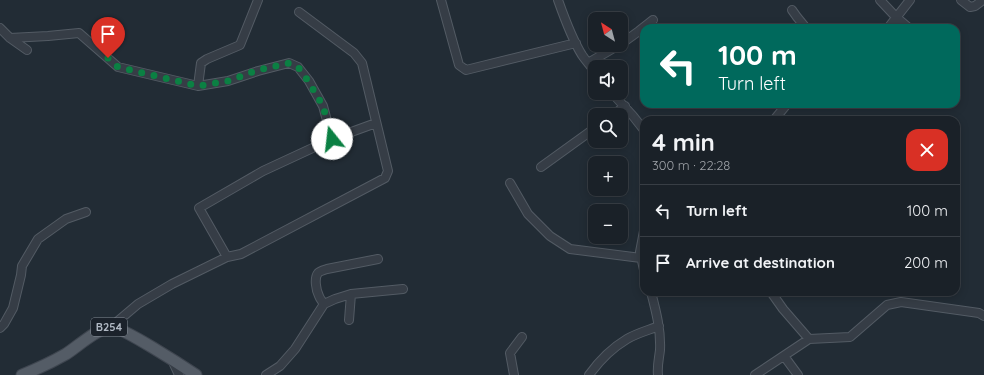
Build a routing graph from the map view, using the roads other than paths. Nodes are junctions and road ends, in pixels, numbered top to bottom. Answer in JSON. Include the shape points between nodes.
{"nodes":[{"id":1,"x":258,"y":0,"type":"edge"},
{"id":2,"x":441,"y":0,"type":"edge"},
{"id":3,"x":558,"y":0,"type":"edge"},
{"id":4,"x":880,"y":0,"type":"edge"},
{"id":5,"x":910,"y":0,"type":"edge"},
{"id":6,"x":961,"y":0,"type":"edge"},
{"id":7,"x":983,"y":0,"type":"edge"},
{"id":8,"x":792,"y":10,"type":"dead end"},
{"id":9,"x":299,"y":12,"type":"dead end"},
{"id":10,"x":896,"y":17,"type":"junction"},
{"id":11,"x":653,"y":20,"type":"dead end"},
{"id":12,"x":648,"y":24,"type":"edge"},
{"id":13,"x":802,"y":24,"type":"edge"},
{"id":14,"x":891,"y":24,"type":"edge"},
{"id":15,"x":904,"y":24,"type":"edge"},
{"id":16,"x":0,"y":28,"type":"edge"},
{"id":17,"x":640,"y":31,"type":"edge"},
{"id":18,"x":10,"y":38,"type":"junction"},
{"id":19,"x":628,"y":39,"type":"edge"},
{"id":20,"x":576,"y":43,"type":"junction"},
{"id":21,"x":26,"y":50,"type":"dead end"},
{"id":22,"x":607,"y":52,"type":"edge"},
{"id":23,"x":593,"y":60,"type":"edge"},
{"id":24,"x":588,"y":63,"type":"edge"},
{"id":25,"x":198,"y":86,"type":"junction"},
{"id":26,"x":619,"y":100,"type":"edge"},
{"id":27,"x":625,"y":106,"type":"junction"},
{"id":28,"x":622,"y":108,"type":"edge"},
{"id":29,"x":784,"y":108,"type":"edge"},
{"id":30,"x":777,"y":116,"type":"edge"},
{"id":31,"x":376,"y":123,"type":"junction"},
{"id":32,"x":640,"y":125,"type":"edge"},
{"id":33,"x":588,"y":133,"type":"edge"},
{"id":34,"x":332,"y":139,"type":"junction"},
{"id":35,"x":541,"y":167,"type":"dead end"},
{"id":36,"x":510,"y":183,"type":"dead end"},
{"id":37,"x":86,"y":212,"type":"dead end"},
{"id":38,"x":227,"y":257,"type":"junction"},
{"id":39,"x":640,"y":258,"type":"edge"},
{"id":40,"x":378,"y":259,"type":"dead end"},
{"id":41,"x":403,"y":289,"type":"dead end"},
{"id":42,"x":351,"y":294,"type":"junction"},
{"id":43,"x":652,"y":296,"type":"edge"},
{"id":44,"x":774,"y":296,"type":"edge"},
{"id":45,"x":324,"y":304,"type":"junction"},
{"id":46,"x":984,"y":316,"type":"edge"},
{"id":47,"x":349,"y":320,"type":"dead end"},
{"id":48,"x":112,"y":326,"type":"junction"},
{"id":49,"x":659,"y":326,"type":"junction"},
{"id":50,"x":0,"y":328,"type":"edge"},
{"id":51,"x":522,"y":336,"type":"dead end"},
{"id":52,"x":809,"y":339,"type":"junction"},
{"id":53,"x":784,"y":356,"type":"junction"},
{"id":54,"x":172,"y":360,"type":"junction"},
{"id":55,"x":22,"y":375,"type":"edge"},
{"id":56,"x":179,"y":375,"type":"edge"},
{"id":57,"x":196,"y":375,"type":"edge"},
{"id":58,"x":266,"y":375,"type":"edge"},
{"id":59,"x":514,"y":375,"type":"edge"},
{"id":60,"x":589,"y":375,"type":"edge"},
{"id":61,"x":658,"y":375,"type":"edge"},
{"id":62,"x":755,"y":375,"type":"edge"},
{"id":63,"x":798,"y":375,"type":"edge"}],
"edges":[{"from":1,"to":25,"type":"street","via":[[240,45],[201,63]]},
{"from":2,"to":20,"type":"street","via":[[459,66],[466,70]]},
{"from":3,"to":20,"type":"street"},
{"from":4,"to":10,"type":"street"},
{"from":5,"to":10,"type":"street"},
{"from":6,"to":7,"type":"street","via":[[970,7]]},
{"from":8,"to":13,"type":"street"},
{"from":9,"to":31,"type":"street","via":[[354,53],[362,63]]},
{"from":10,"to":14,"type":"street"},
{"from":10,"to":15,"type":"street"},
{"from":11,"to":12,"type":"street"},
{"from":16,"to":18,"type":"street"},
{"from":17,"to":19,"type":"street"},
{"from":18,"to":21,"type":"street"},
{"from":18,"to":25,"type":"street","via":[[79,33],[118,67]]},
{"from":20,"to":24,"type":"street"},
{"from":22,"to":23,"type":"street"},
{"from":25,"to":34,"type":"street","via":[[228,81],[258,70],[289,63],[298,67],[323,106]]},
{"from":26,"to":27,"type":"street"},
{"from":27,"to":28,"type":"street"},
{"from":27,"to":32,"type":"street"},
{"from":29,"to":30,"type":"street"},
{"from":31,"to":34,"type":"street"},
{"from":31,"to":38,"type":"street","via":[[388,171],[385,178],[241,254]]},
{"from":33,"to":35,"type":"street"},
{"from":34,"to":38,"type":"street","via":[[263,171],[199,208]]},
{"from":36,"to":39,"type":"street","via":[[528,214],[550,236],[570,249]]},
{"from":37,"to":50,"type":"street","via":[[66,219],[38,239],[22,266],[13,308]]},
{"from":38,"to":48,"type":"street","via":[[138,304]]},
{"from":40,"to":45,"type":"street","via":[[327,268],[319,272],[316,279],[317,292]]},
{"from":41,"to":42,"type":"street"},
{"from":42,"to":45,"type":"street","via":[[334,298]]},
{"from":42,"to":47,"type":"street"},
{"from":43,"to":49,"type":"street"},
{"from":44,"to":52,"type":"street"},
{"from":45,"to":58,"type":"street","via":[[295,349],[280,366]]},
{"from":46,"to":52,"type":"street","via":[[979,313],[901,302],[887,305],[850,337]]},
{"from":48,"to":54,"type":"main road","number":"B254"},
{"from":48,"to":55,"type":"main road","number":"B254","via":[[53,361]]},
{"from":49,"to":60,"type":"street","via":[[619,344]]},
{"from":49,"to":61,"type":"street"},
{"from":51,"to":59,"type":"street","via":[[510,353]]},
{"from":52,"to":53,"type":"street"},
{"from":53,"to":62,"type":"street"},
{"from":53,"to":63,"type":"street"},
{"from":54,"to":56,"type":"street"},
{"from":54,"to":57,"type":"main road","number":"B254"}]}
